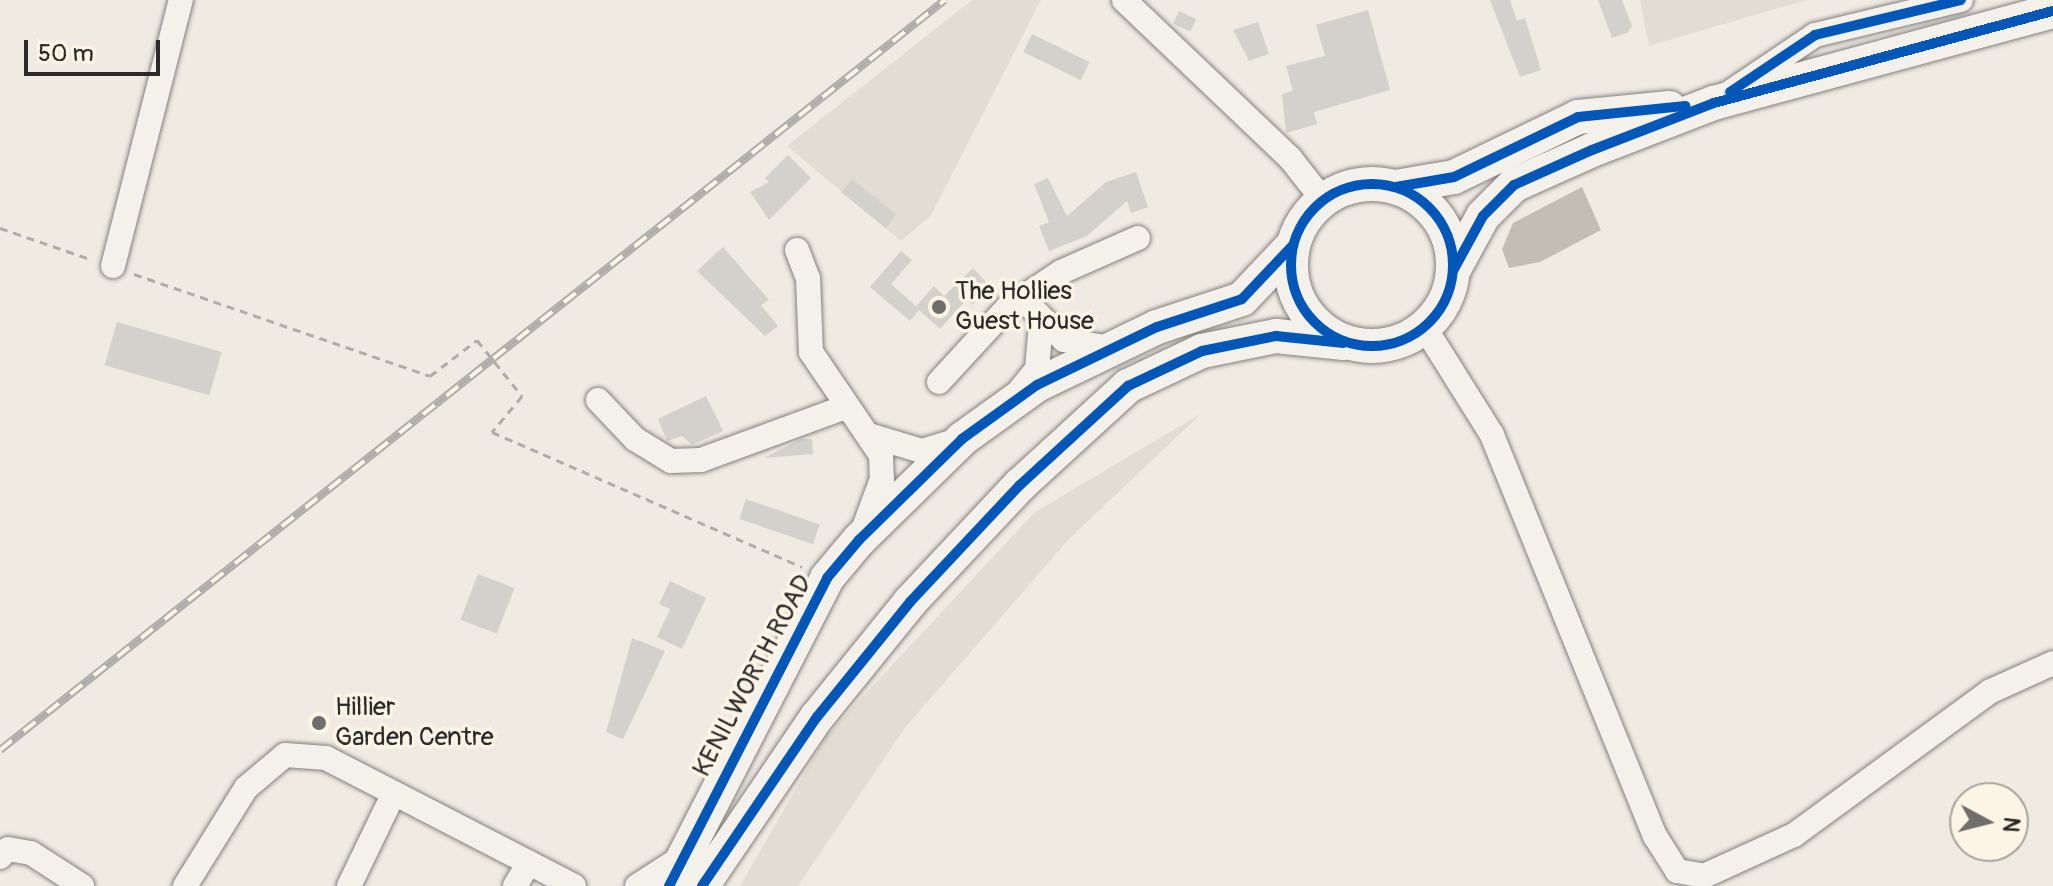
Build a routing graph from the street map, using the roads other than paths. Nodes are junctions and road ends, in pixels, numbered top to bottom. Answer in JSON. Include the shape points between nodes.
{"nodes":[{"id":1,"x":181,"y":0,"type":"edge"},
{"id":2,"x":1124,"y":0,"type":"edge"},
{"id":3,"x":1961,"y":0,"type":"edge"},
{"id":4,"x":2053,"y":11,"type":"edge"},
{"id":5,"x":1714,"y":103,"type":"junction"},
{"id":6,"x":1396,"y":187,"type":"junction"},
{"id":7,"x":1323,"y":200,"type":"junction"},
{"id":8,"x":1138,"y":238,"type":"dead end"},
{"id":9,"x":1293,"y":245,"type":"junction"},
{"id":10,"x":797,"y":250,"type":"dead end"},
{"id":11,"x":113,"y":266,"type":"road end"},
{"id":12,"x":1454,"y":269,"type":"junction"},
{"id":13,"x":1022,"y":298,"type":"junction"},
{"id":14,"x":1041,"y":323,"type":"junction"},
{"id":15,"x":1425,"y":328,"type":"junction"},
{"id":16,"x":1344,"y":343,"type":"junction"},
{"id":17,"x":1110,"y":348,"type":"junction"},
{"id":18,"x":939,"y":382,"type":"dead end"},
{"id":19,"x":598,"y":400,"type":"dead end"},
{"id":20,"x":846,"y":407,"type":"junction"},
{"id":21,"x":1006,"y":407,"type":"junction"},
{"id":22,"x":872,"y":436,"type":"junction"},
{"id":23,"x":962,"y":439,"type":"junction"},
{"id":24,"x":859,"y":540,"type":"junction"},
{"id":25,"x":2053,"y":663,"type":"edge"},
{"id":26,"x":394,"y":793,"type":"junction"},
{"id":27,"x":684,"y":856,"type":"junction"},
{"id":28,"x":0,"y":857,"type":"edge"},
{"id":29,"x":529,"y":863,"type":"junction"},
{"id":30,"x":82,"y":886,"type":"edge"},
{"id":31,"x":185,"y":886,"type":"edge"},
{"id":32,"x":349,"y":886,"type":"edge"},
{"id":33,"x":515,"y":886,"type":"edge"},
{"id":34,"x":574,"y":886,"type":"edge"},
{"id":35,"x":637,"y":886,"type":"edge"},
{"id":36,"x":669,"y":886,"type":"edge"},
{"id":37,"x":702,"y":886,"type":"edge"}],
"edges":[{"from":1,"to":11,"type":"street"},
{"from":2,"to":7,"type":"street","via":[[1290,158]]},
{"from":3,"to":5,"type":"street","via":[[1815,35]]},
{"from":4,"to":5,"type":"highway"},
{"from":5,"to":6,"type":"highway","via":[[1578,117],[1454,177]]},
{"from":5,"to":12,"type":"highway","via":[[1514,185],[1483,216]]},
{"from":6,"to":7,"type":"highway","via":[[1346,188]]},
{"from":6,"to":12,"type":"highway","via":[[1439,218]]},
{"from":7,"to":9,"type":"highway"},
{"from":8,"to":13,"type":"street","via":[[1061,272]]},
{"from":9,"to":16,"type":"highway","via":[[1300,304]]},
{"from":9,"to":17,"type":"highway","name":"KENILWORTH ROAD","via":[[1242,299]]},
{"from":10,"to":20,"type":"street","via":[[808,278],[811,352]]},
{"from":12,"to":15,"type":"highway","via":[[1445,301]]},
{"from":13,"to":14,"type":"street"},
{"from":13,"to":18,"type":"street"},
{"from":14,"to":17,"type":"street","via":[[1064,340]]},
{"from":14,"to":21,"type":"street","name":"KENILWORTH ROAD","via":[[1037,369]]},
{"from":15,"to":16,"type":"highway","via":[[1400,343]]},
{"from":15,"to":25,"type":"street","via":[[1492,435],[1655,836],[1677,871],[1704,876],[1794,835],[1991,691]]},
{"from":16,"to":37,"type":"highway","via":[[1276,336],[1170,361],[1128,386],[1020,485],[910,602],[817,717]]},
{"from":17,"to":21,"type":"highway","name":"KENILWORTH ROAD"},
{"from":19,"to":20,"type":"street","via":[[635,439],[671,461],[701,460]]},
{"from":20,"to":22,"type":"street"},
{"from":21,"to":23,"type":"highway","name":"KENILWORTH ROAD"},
{"from":22,"to":23,"type":"street","via":[[922,451]]},
{"from":22,"to":24,"type":"street","via":[[882,479]]},
{"from":23,"to":24,"type":"highway","name":"KENILWORTH ROAD"},
{"from":24,"to":27,"type":"highway","name":"KENILWORTH ROAD","via":[[827,578]]},
{"from":26,"to":29,"type":"street"},
{"from":26,"to":31,"type":"street","via":[[326,758],[285,755],[246,788]]},
{"from":26,"to":32,"type":"street"},
{"from":27,"to":35,"type":"street"},
{"from":27,"to":36,"type":"highway","name":"KENILWORTH ROAD"},
{"from":28,"to":30,"type":"street","via":[[8,849],[31,853]]},
{"from":29,"to":33,"type":"street"},
{"from":29,"to":34,"type":"street"}]}
